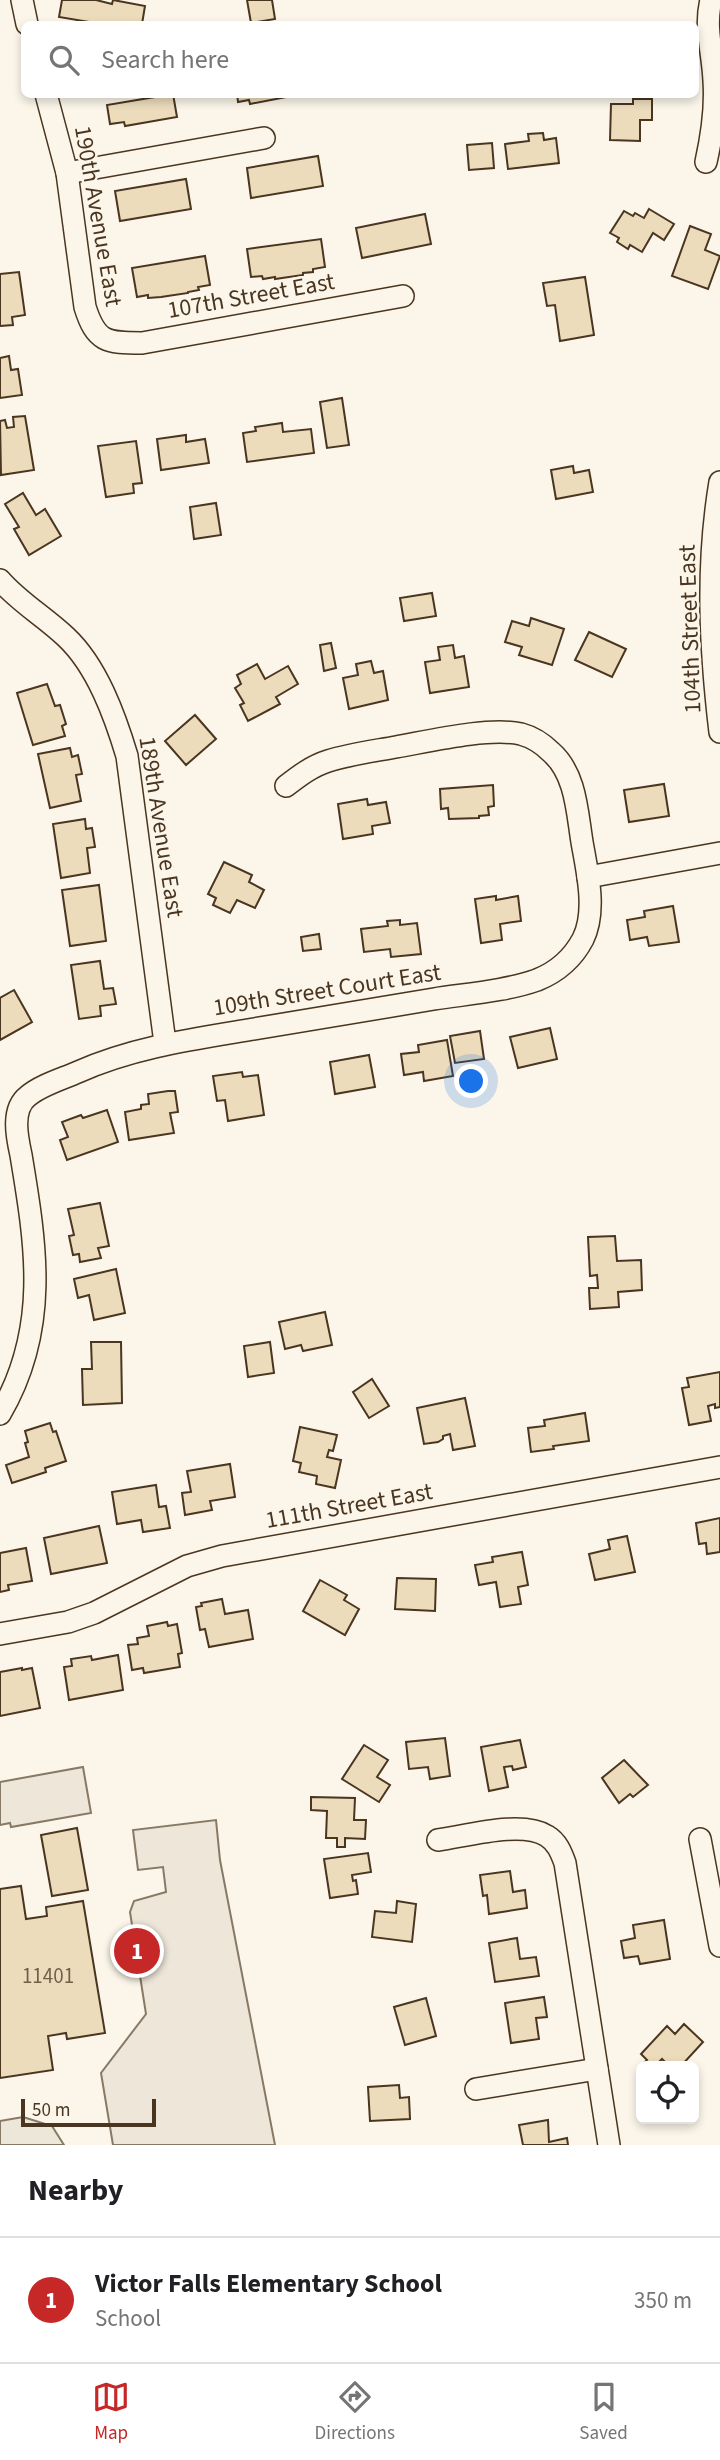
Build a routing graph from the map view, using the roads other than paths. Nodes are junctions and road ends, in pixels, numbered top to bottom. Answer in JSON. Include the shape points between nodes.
{"nodes":[{"id":1,"x":22,"y":0,"type":"edge"},
{"id":2,"x":711,"y":0,"type":"edge"},
{"id":3,"x":26,"y":21,"type":"edge"},
{"id":4,"x":47,"y":98,"type":"edge"},
{"id":5,"x":264,"y":138,"type":"dead end"},
{"id":6,"x":706,"y":162,"type":"dead end"},
{"id":7,"x":68,"y":173,"type":"junction"},
{"id":8,"x":403,"y":296,"type":"dead end"},
{"id":9,"x":108,"y":340,"type":"joint"},
{"id":10,"x":720,"y":482,"type":"edge"},
{"id":11,"x":0,"y":580,"type":"edge"},
{"id":12,"x":720,"y":732,"type":"edge"},
{"id":13,"x":286,"y":786,"type":"dead end"},
{"id":14,"x":720,"y":853,"type":"edge"},
{"id":15,"x":588,"y":877,"type":"junction"},
{"id":16,"x":165,"y":1043,"type":"junction"},
{"id":17,"x":0,"y":1414,"type":"edge"},
{"id":18,"x":720,"y":1467,"type":"edge"},
{"id":19,"x":0,"y":1634,"type":"edge"},
{"id":20,"x":700,"y":1839,"type":"dead end"},
{"id":21,"x":439,"y":1840,"type":"dead end"},
{"id":22,"x":720,"y":1946,"type":"edge"},
{"id":23,"x":597,"y":2069,"type":"junction"},
{"id":24,"x":476,"y":2089,"type":"dead end"},
{"id":25,"x":609,"y":2145,"type":"edge"}],
"edges":[{"from":1,"to":3,"type":"street"},
{"from":2,"to":6,"type":"street","via":[[708,37],[715,120]]},
{"from":4,"to":7,"type":"street","name":"190th Avenue East"},
{"from":5,"to":7,"type":"street"},
{"from":7,"to":9,"type":"street","name":"190th Avenue East","via":[[85,307],[90,326]]},
{"from":8,"to":9,"type":"street","name":"107th Street East","via":[[142,343]]},
{"from":10,"to":12,"type":"street","name":"104th Street East","via":[[710,599]]},
{"from":11,"to":16,"type":"street","name":"189th Avenue East","via":[[68,638],[103,689],[117,721],[127,756]]},
{"from":13,"to":15,"type":"street","name":"109th Street Court East","via":[[325,762],[350,755],[461,735],[526,735],[553,753],[565,769],[573,789]]},
{"from":14,"to":15,"type":"street"},
{"from":15,"to":16,"type":"street","name":"109th Street Court East","via":[[589,910],[583,938],[563,965],[534,981]]},
{"from":16,"to":17,"type":"street","name":"109th Street Court East","via":[[61,1079],[26,1096],[18,1110],[18,1140],[34,1233],[34,1307],[28,1343]]},
{"from":18,"to":19,"type":"street","name":"111th Street East","via":[[222,1556],[187,1566],[94,1613]]},
{"from":20,"to":22,"type":"street"},
{"from":21,"to":23,"type":"street","via":[[522,1828],[536,1830],[558,1847],[565,1863]]},
{"from":23,"to":24,"type":"street"},
{"from":23,"to":25,"type":"street"}]}
